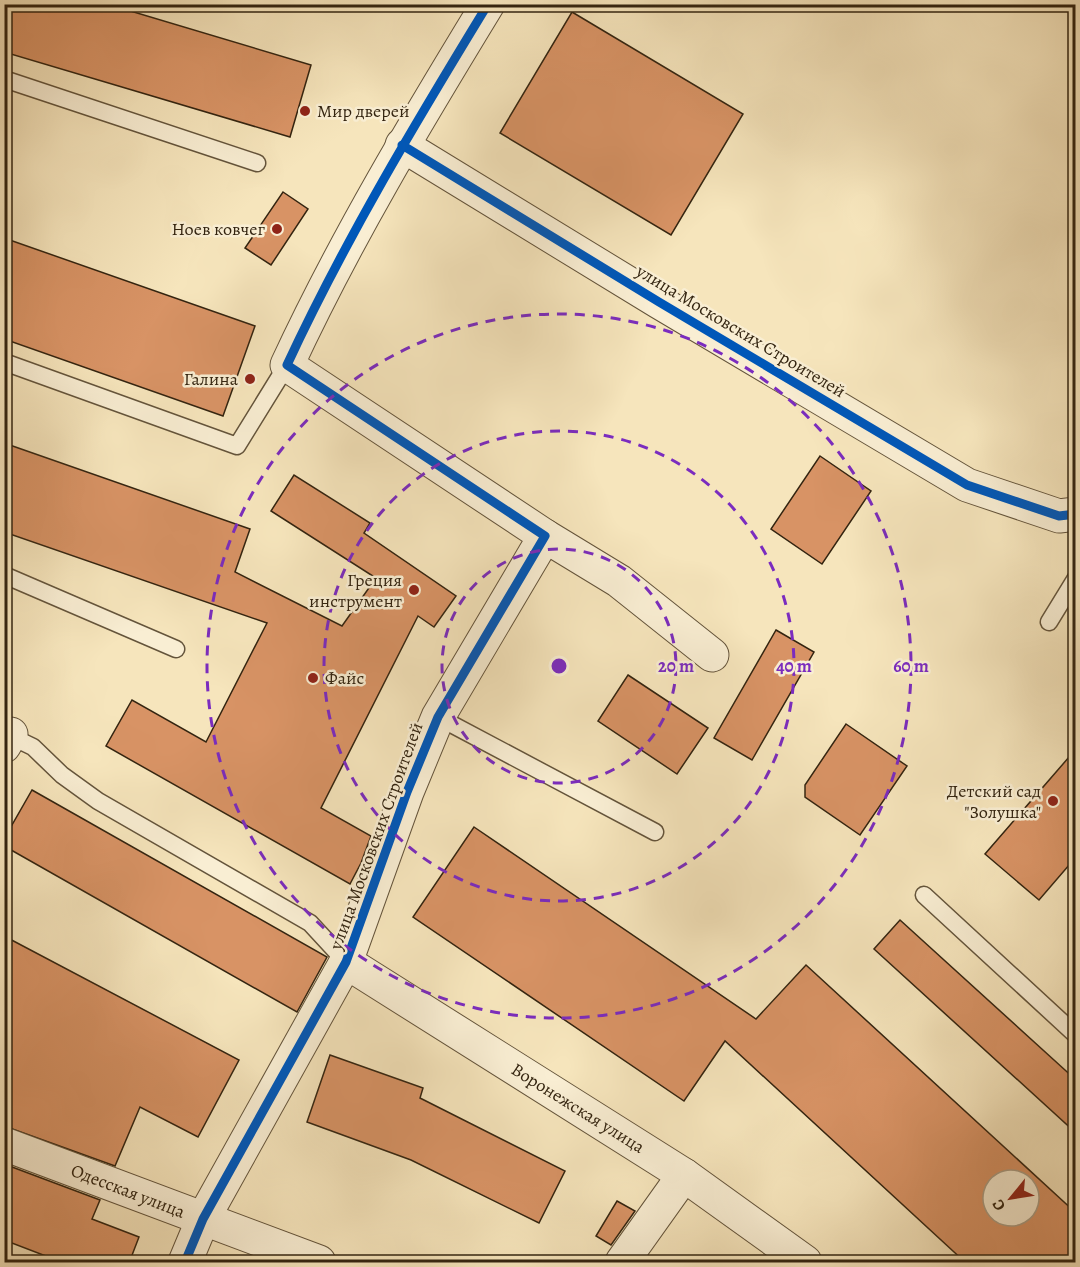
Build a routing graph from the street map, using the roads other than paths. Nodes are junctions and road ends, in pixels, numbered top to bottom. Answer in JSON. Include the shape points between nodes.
{"nodes":[{"id":1,"x":488,"y":4,"type":"edge"},
{"id":2,"x":4,"y":79,"type":"edge"},
{"id":3,"x":402,"y":145,"type":"junction"},
{"id":4,"x":257,"y":163,"type":"dead end"},
{"id":5,"x":4,"y":362,"type":"edge"},
{"id":6,"x":287,"y":365,"type":"junction"},
{"id":7,"x":1076,"y":514,"type":"edge"},
{"id":8,"x":545,"y":536,"type":"junction"},
{"id":9,"x":4,"y":574,"type":"edge"},
{"id":10,"x":1076,"y":578,"type":"edge"},
{"id":11,"x":1049,"y":622,"type":"dead end"},
{"id":12,"x":176,"y":649,"type":"dead end"},
{"id":13,"x":712,"y":656,"type":"dead end"},
{"id":14,"x":438,"y":717,"type":"junction"},
{"id":15,"x":7,"y":738,"type":"edge"},
{"id":16,"x":655,"y":832,"type":"dead end"},
{"id":17,"x":924,"y":895,"type":"dead end"},
{"id":18,"x":346,"y":962,"type":"junction"},
{"id":19,"x":1076,"y":1035,"type":"edge"},
{"id":20,"x":4,"y":1144,"type":"edge"},
{"id":21,"x":684,"y":1174,"type":"junction"},
{"id":22,"x":203,"y":1219,"type":"junction"},
{"id":23,"x":184,"y":1263,"type":"edge"},
{"id":24,"x":319,"y":1263,"type":"edge"},
{"id":25,"x":622,"y":1263,"type":"edge"},
{"id":26,"x":805,"y":1263,"type":"edge"}],
"edges":[{"from":1,"to":3,"type":"street"},
{"from":2,"to":4,"type":"lane"},
{"from":3,"to":6,"type":"street"},
{"from":3,"to":7,"type":"street","name":"улица Московских Строителей","via":[[967,485],[1059,516]]},
{"from":5,"to":6,"type":"lane","via":[[237,446]]},
{"from":6,"to":8,"type":"street"},
{"from":8,"to":13,"type":"street","via":[[619,581]]},
{"from":8,"to":14,"type":"street","name":"улица Московских Строителей"},
{"from":9,"to":12,"type":"lane"},
{"from":10,"to":11,"type":"lane"},
{"from":14,"to":16,"type":"lane"},
{"from":14,"to":18,"type":"street","name":"улица Московских Строителей"},
{"from":15,"to":18,"type":"lane","via":[[33,747],[62,775],[98,801],[310,922]]},
{"from":17,"to":19,"type":"lane"},
{"from":18,"to":21,"type":"street","name":"Воронежская улица"},
{"from":18,"to":22,"type":"street","name":"улица Московских Строителей"},
{"from":20,"to":22,"type":"street","name":"Одесская улица"},
{"from":21,"to":25,"type":"street"},
{"from":21,"to":26,"type":"street","name":"Воронежская улица"},
{"from":22,"to":23,"type":"street","name":"улица Московских Строителей"},
{"from":22,"to":24,"type":"street","name":"Одесская улица"}]}
